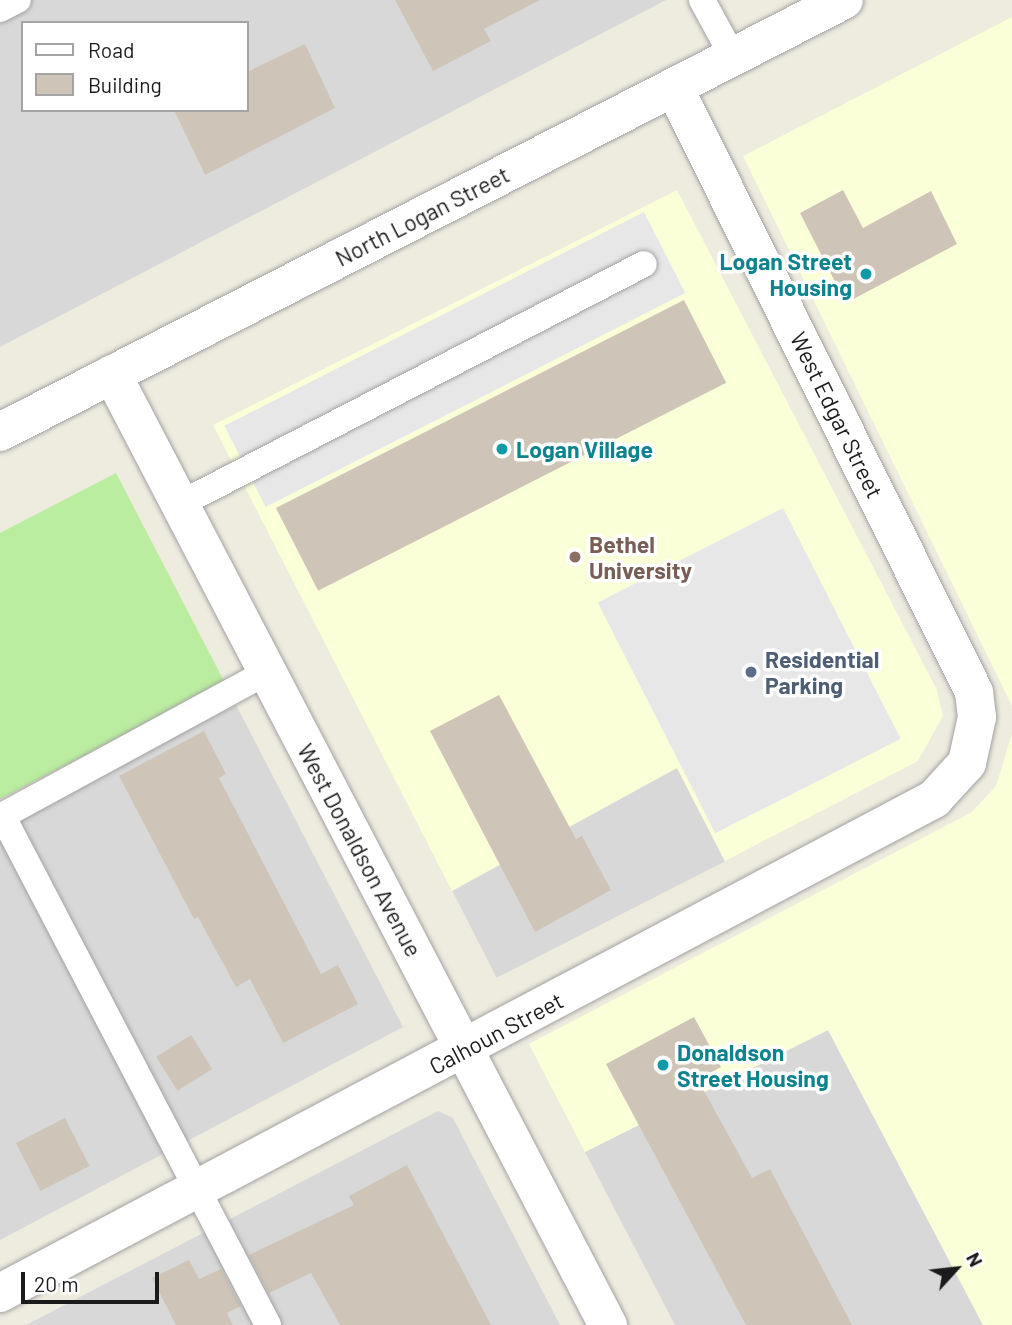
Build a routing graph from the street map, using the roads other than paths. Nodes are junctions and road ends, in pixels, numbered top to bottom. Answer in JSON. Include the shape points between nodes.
{"nodes":[{"id":1,"x":18,"y":0,"type":"edge"},
{"id":2,"x":702,"y":0,"type":"edge"},
{"id":3,"x":844,"y":0,"type":"edge"},
{"id":4,"x":0,"y":9,"type":"edge"},
{"id":5,"x":733,"y":57,"type":"junction"},
{"id":6,"x":674,"y":87,"type":"junction"},
{"id":7,"x":644,"y":264,"type":"dead end"},
{"id":8,"x":112,"y":374,"type":"junction"},
{"id":9,"x":0,"y":432,"type":"edge"},
{"id":10,"x":180,"y":504,"type":"junction"},
{"id":11,"x":267,"y":672,"type":"junction"},
{"id":12,"x":972,"y":749,"type":"joint"},
{"id":13,"x":1,"y":816,"type":"edge"},
{"id":14,"x":465,"y":1051,"type":"junction"},
{"id":15,"x":197,"y":1191,"type":"junction"},
{"id":16,"x":0,"y":1293,"type":"edge"},
{"id":17,"x":268,"y":1325,"type":"edge"},
{"id":18,"x":608,"y":1325,"type":"edge"}],
"edges":[{"from":1,"to":4,"type":"lane"},
{"from":2,"to":5,"type":"lane"},
{"from":3,"to":5,"type":"street","name":"North Logan Street"},
{"from":5,"to":6,"type":"street","name":"North Logan Street"},
{"from":6,"to":8,"type":"street","name":"North Logan Street"},
{"from":6,"to":12,"type":"street","name":"West Edgar Street","via":[[974,692]]},
{"from":7,"to":10,"type":"lane"},
{"from":8,"to":9,"type":"street","name":"North Logan Street"},
{"from":8,"to":10,"type":"street","name":"West Donaldson Avenue"},
{"from":10,"to":11,"type":"street","name":"West Donaldson Avenue"},
{"from":11,"to":13,"type":"lane"},
{"from":11,"to":14,"type":"street","name":"West Donaldson Avenue"},
{"from":12,"to":14,"type":"street","name":"Calhoun Street","via":[[956,779],[934,799]]},
{"from":13,"to":15,"type":"lane"},
{"from":14,"to":15,"type":"street","name":"Calhoun Street"},
{"from":14,"to":18,"type":"street","name":"West Donaldson Avenue"},
{"from":15,"to":16,"type":"street","name":"Calhoun Street"},
{"from":15,"to":17,"type":"lane"}]}
